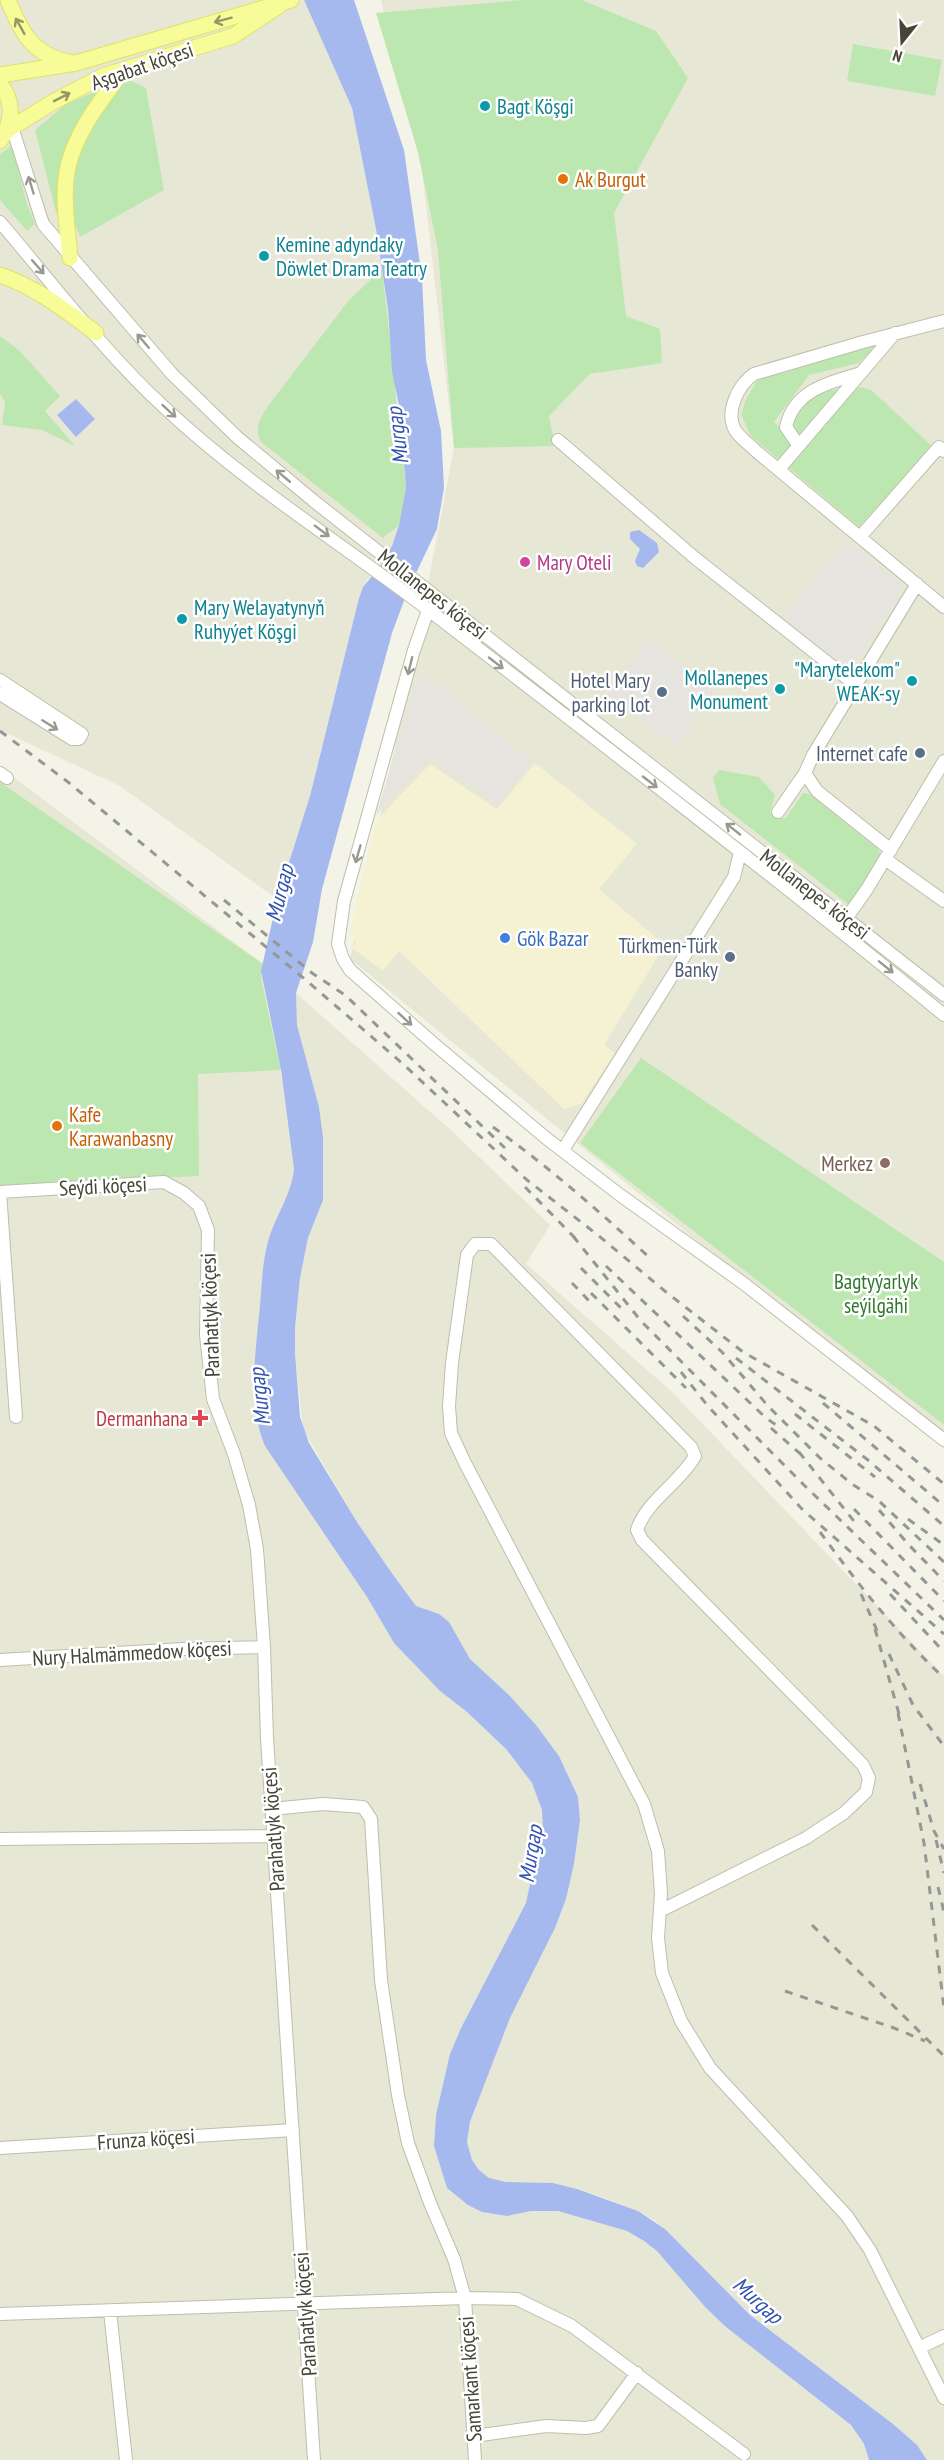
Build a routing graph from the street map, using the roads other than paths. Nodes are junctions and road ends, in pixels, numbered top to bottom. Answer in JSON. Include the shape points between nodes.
{"nodes":[{"id":1,"x":8,"y":0,"type":"edge"},
{"id":2,"x":285,"y":2,"type":"edge"},
{"id":3,"x":76,"y":63,"type":"junction"},
{"id":4,"x":124,"y":70,"type":"junction"},
{"id":5,"x":1,"y":79,"type":"edge"},
{"id":6,"x":7,"y":130,"type":"edge"},
{"id":7,"x":0,"y":222,"type":"edge"},
{"id":8,"x":70,"y":258,"type":"junction"},
{"id":9,"x":0,"y":274,"type":"edge"},
{"id":10,"x":944,"y":321,"type":"edge"},
{"id":11,"x":96,"y":333,"type":"junction"},
{"id":12,"x":895,"y":333,"type":"junction"},
{"id":13,"x":861,"y":373,"type":"junction"},
{"id":14,"x":558,"y":440,"type":"dead end"},
{"id":15,"x":799,"y":446,"type":"junction"},
{"id":16,"x":944,"y":451,"type":"edge"},
{"id":17,"x":779,"y":469,"type":"junction"},
{"id":18,"x":315,"y":502,"type":"junction"},
{"id":19,"x":304,"y":518,"type":"junction"},
{"id":20,"x":860,"y":537,"type":"junction"},
{"id":21,"x":917,"y":584,"type":"junction"},
{"id":22,"x":944,"y":607,"type":"edge"},
{"id":23,"x":428,"y":610,"type":"junction"},
{"id":24,"x":0,"y":680,"type":"edge"},
{"id":25,"x":856,"y":685,"type":"junction"},
{"id":26,"x":0,"y":694,"type":"edge"},
{"id":27,"x":944,"y":761,"type":"edge"},
{"id":28,"x":805,"y":773,"type":"junction"},
{"id":29,"x":778,"y":812,"type":"dead end"},
{"id":30,"x":740,"y":852,"type":"junction"},
{"id":31,"x":888,"y":854,"type":"junction"},
{"id":32,"x":944,"y":901,"type":"edge"},
{"id":33,"x":842,"y":924,"type":"junction"},
{"id":34,"x":944,"y":995,"type":"edge"},
{"id":35,"x":944,"y":1015,"type":"edge"},
{"id":36,"x":562,"y":1150,"type":"junction"},
{"id":37,"x":0,"y":1192,"type":"edge"},
{"id":38,"x":199,"y":1206,"type":"joint"},
{"id":39,"x":16,"y":1417,"type":"dead end"},
{"id":40,"x":944,"y":1440,"type":"edge"},
{"id":41,"x":264,"y":1647,"type":"junction"},
{"id":42,"x":0,"y":1660,"type":"edge"},
{"id":43,"x":272,"y":1809,"type":"junction"},
{"id":44,"x":274,"y":1836,"type":"junction"},
{"id":45,"x":0,"y":1839,"type":"edge"},
{"id":46,"x":660,"y":1911,"type":"junction"},
{"id":47,"x":292,"y":2130,"type":"junction"},
{"id":48,"x":0,"y":2148,"type":"edge"},
{"id":49,"x":465,"y":2298,"type":"junction"},
{"id":50,"x":304,"y":2304,"type":"junction"},
{"id":51,"x":111,"y":2311,"type":"junction"},
{"id":52,"x":0,"y":2314,"type":"edge"},
{"id":53,"x":944,"y":2336,"type":"edge"},
{"id":54,"x":919,"y":2348,"type":"junction"},
{"id":55,"x":637,"y":2373,"type":"junction"},
{"id":56,"x":944,"y":2398,"type":"edge"},
{"id":57,"x":474,"y":2436,"type":"junction"},
{"id":58,"x":744,"y":2454,"type":"dead end"},
{"id":59,"x":126,"y":2460,"type":"edge"},
{"id":60,"x":314,"y":2460,"type":"edge"},
{"id":61,"x":475,"y":2460,"type":"edge"}],
"edges":[{"from":3,"to":1,"type":"main road","one_way":true,"via":[[54,59],[29,40]]},
{"from":2,"to":3,"type":"main road","name":"Aşgabat köçesi","one_way":true},
{"from":2,"to":4,"type":"main road","name":"Aşgabat köçesi","via":[[232,36]]},
{"from":3,"to":5,"type":"main road","name":"Aşgabat köçesi"},
{"from":6,"to":4,"type":"main road","name":"Aşgabat köçesi","one_way":true,"via":[[103,76]]},
{"from":4,"to":8,"type":"main road","via":[[87,122],[66,176]]},
{"from":5,"to":6,"type":"main road","via":[[10,107]]},
{"from":8,"to":6,"type":"street","name":"Mollanepes köçesi","one_way":true,"via":[[43,224]]},
{"from":7,"to":11,"type":"street","name":"Mollanepes köçesi","one_way":true},
{"from":18,"to":8,"type":"street","name":"Mollanepes köçesi","one_way":true,"via":[[237,437],[172,374]]},
{"from":9,"to":11,"type":"main road","via":[[54,302]]},
{"from":10,"to":12,"type":"street"},
{"from":11,"to":19,"type":"street","name":"Mollanepes köçesi","one_way":true,"via":[[164,407],[231,466]]},
{"from":12,"to":13,"type":"street"},
{"from":12,"to":17,"type":"street","via":[[747,378],[732,406],[733,425],[740,436]]},
{"from":13,"to":15,"type":"street"},
{"from":13,"to":15,"type":"street","via":[[810,390],[800,401],[786,427]]},
{"from":14,"to":25,"type":"street","via":[[695,558]]},
{"from":15,"to":17,"type":"street"},
{"from":16,"to":20,"type":"street","via":[[939,447]]},
{"from":17,"to":20,"type":"street"},
{"from":18,"to":19,"type":"street"},
{"from":33,"to":18,"type":"street","name":"Mollanepes köçesi","one_way":true},
{"from":19,"to":23,"type":"street","name":"Mollanepes köçesi","one_way":true},
{"from":20,"to":21,"type":"street"},
{"from":21,"to":22,"type":"street"},
{"from":21,"to":25,"type":"street"},
{"from":23,"to":30,"type":"street","name":"Mollanepes köçesi","one_way":true},
{"from":23,"to":36,"type":"street","one_way":true,"via":[[344,901],[338,944],[350,970]]},
{"from":26,"to":24,"type":"street","one_way":true,"via":[[72,738],[79,739],[82,734]]},
{"from":25,"to":28,"type":"street"},
{"from":27,"to":31,"type":"street"},
{"from":28,"to":29,"type":"street"},
{"from":28,"to":31,"type":"street","via":[[817,791]]},
{"from":30,"to":33,"type":"street","name":"Mollanepes köçesi"},
{"from":30,"to":36,"type":"street","via":[[734,877]]},
{"from":31,"to":32,"type":"street"},
{"from":31,"to":33,"type":"street"},
{"from":33,"to":34,"type":"street","name":"Mollanepes köçesi"},
{"from":33,"to":35,"type":"street","name":"Mollanepes köçesi","one_way":true},
{"from":36,"to":40,"type":"street","via":[[743,1283]]},
{"from":37,"to":38,"type":"street","name":"Seýdi köçesi","via":[[164,1182]]},
{"from":37,"to":39,"type":"street"},
{"from":38,"to":41,"type":"street","name":"Parahatlyk köçesi","via":[[208,1230],[206,1335],[213,1399],[249,1505],[257,1549]]},
{"from":41,"to":42,"type":"street","name":"Nury Halmämmedow köçesi"},
{"from":41,"to":43,"type":"street","name":"Parahatlyk köçesi"},
{"from":43,"to":44,"type":"street","name":"Parahatlyk köçesi"},
{"from":43,"to":49,"type":"street","name":"Samarkant köçesi","via":[[323,1804],[363,1807],[371,1819],[381,1980],[398,2095],[408,2143],[454,2259]]},
{"from":44,"to":45,"type":"street"},
{"from":44,"to":47,"type":"street","name":"Parahatlyk köçesi"},
{"from":46,"to":46,"type":"street","via":[[658,1851],[644,1804],[451,1432],[452,1363],[467,1255],[475,1244],[490,1244],[691,1446],[695,1456],[689,1468],[641,1519],[637,1530],[642,1540],[863,1765],[869,1778],[866,1792],[844,1813],[806,1838]]},
{"from":46,"to":54,"type":"street","via":[[662,1973],[681,2021],[710,2068],[847,2216],[870,2250]]},
{"from":47,"to":48,"type":"street","name":"Frunza köçesi"},
{"from":47,"to":50,"type":"street","name":"Parahatlyk köçesi"},
{"from":49,"to":50,"type":"street"},
{"from":49,"to":55,"type":"street","via":[[517,2299],[535,2306],[572,2326]]},
{"from":49,"to":57,"type":"street","name":"Samarkant köçesi"},
{"from":50,"to":51,"type":"street"},
{"from":50,"to":60,"type":"street","name":"Parahatlyk köçesi"},
{"from":51,"to":52,"type":"street"},
{"from":51,"to":59,"type":"street"},
{"from":53,"to":54,"type":"street"},
{"from":54,"to":56,"type":"street"},
{"from":55,"to":57,"type":"street","via":[[598,2426],[546,2426]]},
{"from":55,"to":58,"type":"street"},
{"from":57,"to":61,"type":"street","name":"Samarkant köçesi"}]}
